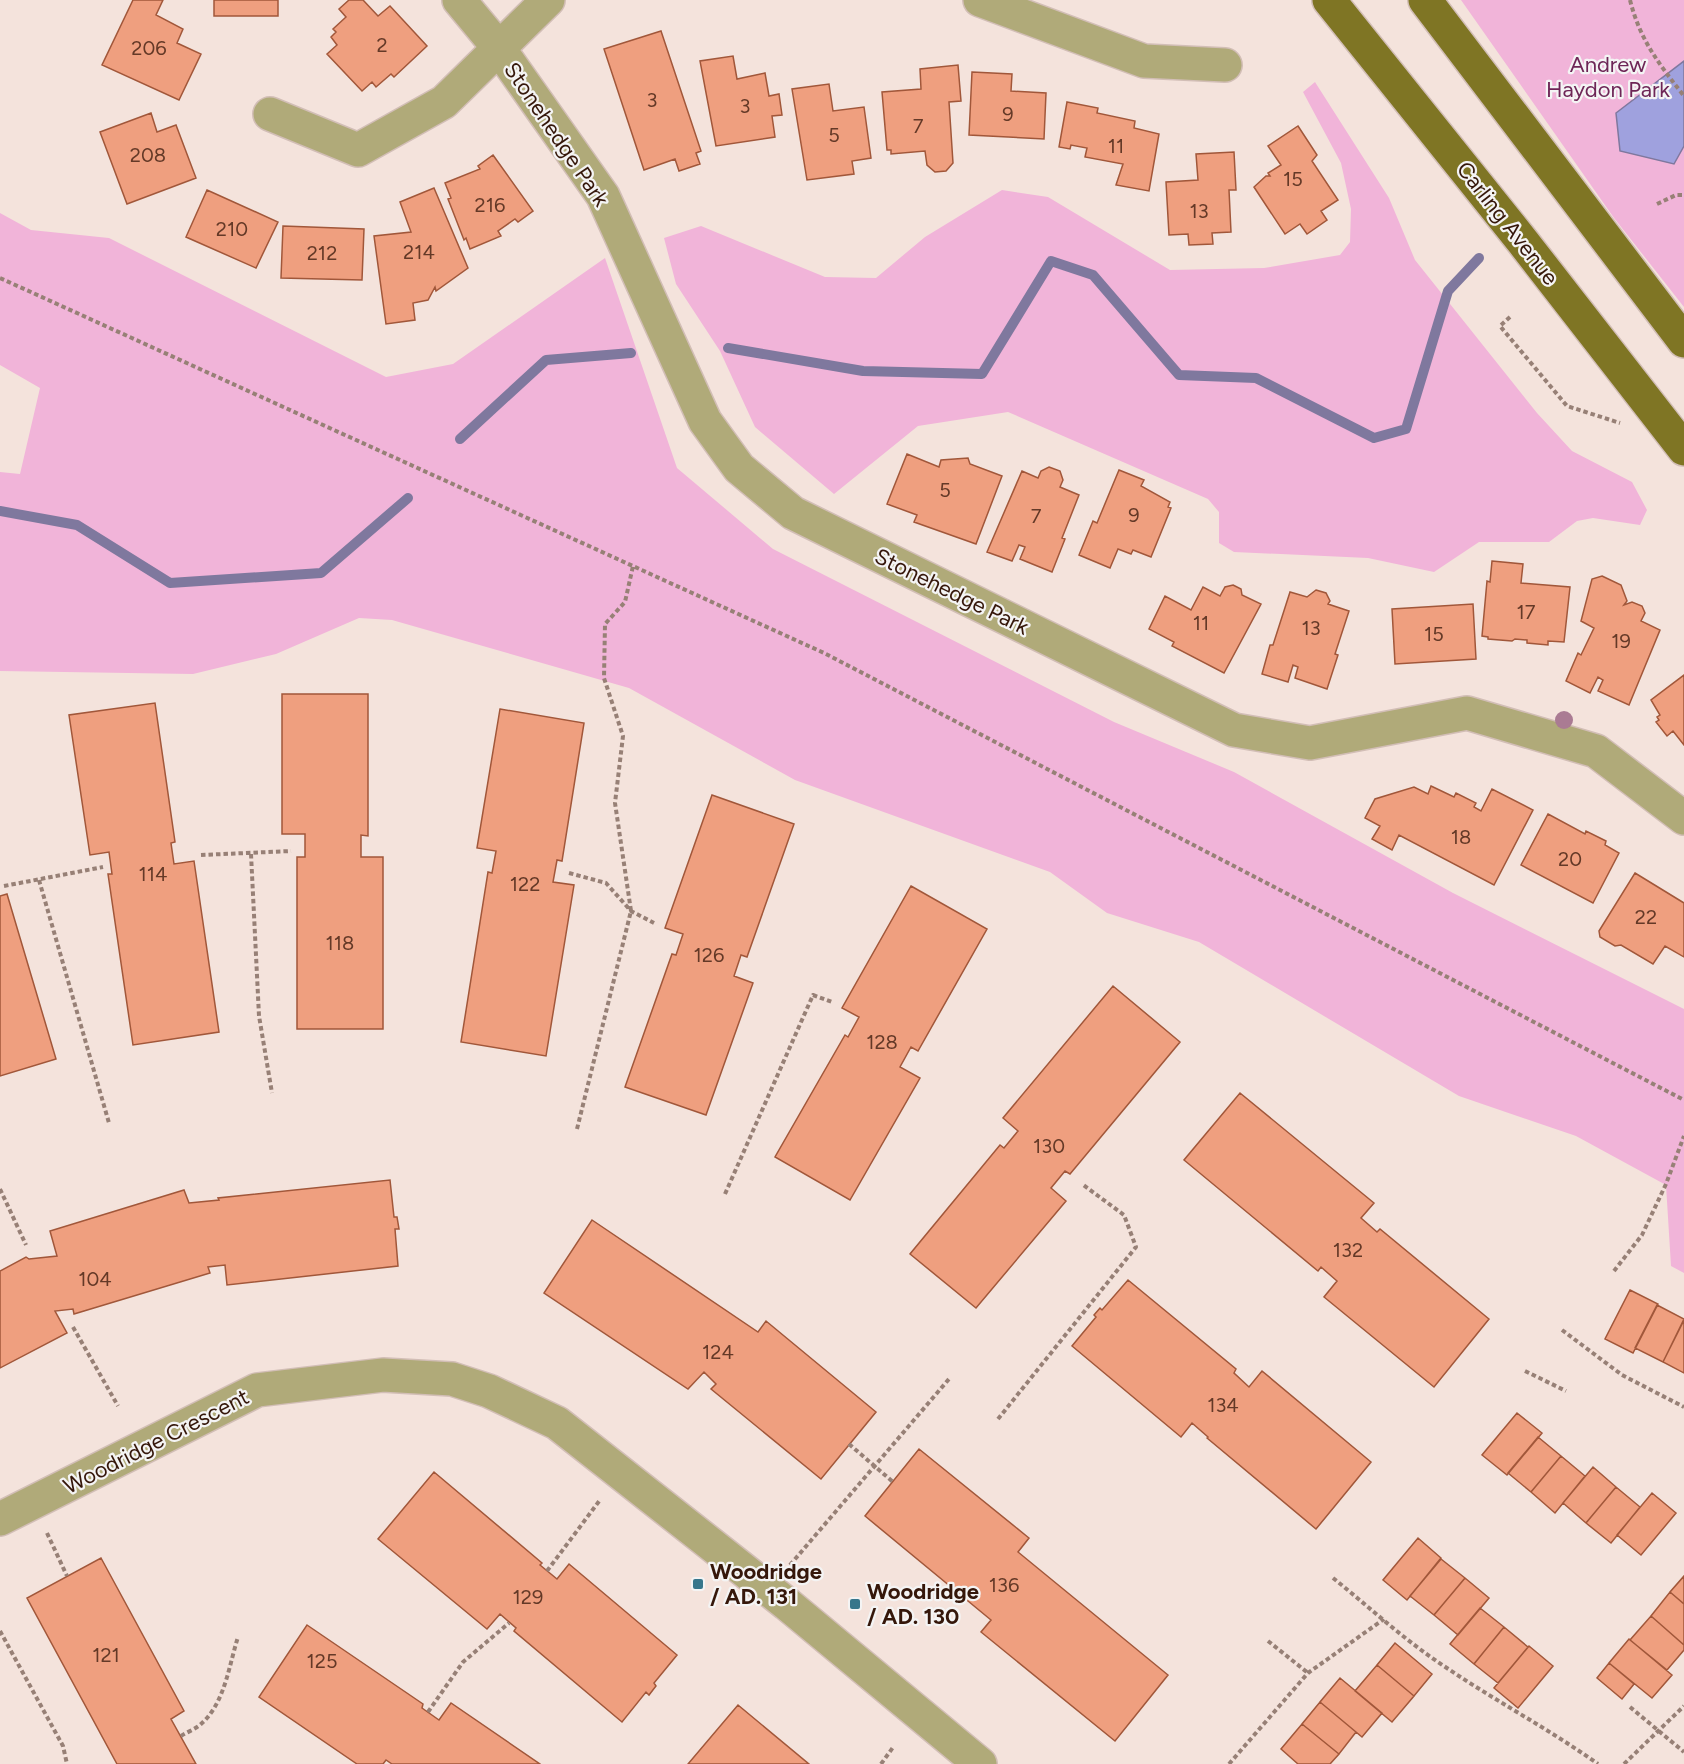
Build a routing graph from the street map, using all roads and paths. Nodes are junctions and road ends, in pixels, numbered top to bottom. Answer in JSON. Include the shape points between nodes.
{"nodes":[{"id":1,"x":459,"y":0,"type":"edge"},
{"id":2,"x":548,"y":0,"type":"edge"},
{"id":3,"x":980,"y":0,"type":"edge"},
{"id":4,"x":1329,"y":0,"type":"edge"},
{"id":5,"x":1425,"y":0,"type":"edge"},
{"id":6,"x":1630,"y":0,"type":"edge"},
{"id":7,"x":498,"y":46,"type":"junction"},
{"id":8,"x":1225,"y":65,"type":"dead end"},
{"id":9,"x":1684,"y":96,"type":"edge"},
{"id":10,"x":270,"y":114,"type":"dead end"},
{"id":11,"x":1684,"y":195,"type":"edge"},
{"id":12,"x":1657,"y":204,"type":"dead end"},
{"id":13,"x":0,"y":278,"type":"edge"},
{"id":14,"x":1510,"y":318,"type":"dead end"},
{"id":15,"x":1684,"y":341,"type":"edge"},
{"id":16,"x":1627,"y":425,"type":"dead end"},
{"id":17,"x":1684,"y":449,"type":"edge"},
{"id":18,"x":633,"y":567,"type":"junction"},
{"id":19,"x":1684,"y":818,"type":"edge"},
{"id":20,"x":291,"y":851,"type":"dead end"},
{"id":21,"x":251,"y":854,"type":"junction"},
{"id":22,"x":201,"y":855,"type":"dead end"},
{"id":23,"x":103,"y":867,"type":"dead end"},
{"id":24,"x":569,"y":873,"type":"dead end"},
{"id":25,"x":39,"y":880,"type":"junction"},
{"id":26,"x":4,"y":886,"type":"dead end"},
{"id":27,"x":632,"y":911,"type":"junction"},
{"id":28,"x":654,"y":923,"type":"dead end"},
{"id":29,"x":832,"y":1002,"type":"dead end"},
{"id":30,"x":272,"y":1093,"type":"dead end"},
{"id":31,"x":1684,"y":1100,"type":"edge"},
{"id":32,"x":109,"y":1123,"type":"dead end"},
{"id":33,"x":577,"y":1129,"type":"dead end"},
{"id":34,"x":1684,"y":1136,"type":"edge"},
{"id":35,"x":1082,"y":1184,"type":"dead end"},
{"id":36,"x":0,"y":1189,"type":"edge"},
{"id":37,"x":725,"y":1194,"type":"dead end"},
{"id":38,"x":26,"y":1245,"type":"dead end"},
{"id":39,"x":1614,"y":1271,"type":"dead end"},
{"id":40,"x":74,"y":1327,"type":"dead end"},
{"id":41,"x":1562,"y":1330,"type":"dead end"},
{"id":42,"x":1525,"y":1371,"type":"dead end"},
{"id":43,"x":949,"y":1379,"type":"dead end"},
{"id":44,"x":1566,"y":1391,"type":"dead end"},
{"id":45,"x":118,"y":1406,"type":"dead end"},
{"id":46,"x":1684,"y":1407,"type":"edge"},
{"id":47,"x":998,"y":1419,"type":"dead end"},
{"id":48,"x":849,"y":1444,"type":"dead end"},
{"id":49,"x":874,"y":1466,"type":"junction"},
{"id":50,"x":893,"y":1482,"type":"dead end"},
{"id":51,"x":600,"y":1500,"type":"dead end"},
{"id":52,"x":0,"y":1519,"type":"edge"},
{"id":53,"x":45,"y":1529,"type":"dead end"},
{"id":54,"x":547,"y":1571,"type":"dead end"},
{"id":55,"x":67,"y":1576,"type":"dead end"},
{"id":56,"x":1334,"y":1578,"type":"dead end"},
{"id":57,"x":769,"y":1589,"type":"junction"},
{"id":58,"x":1384,"y":1619,"type":"junction"},
{"id":59,"x":509,"y":1623,"type":"dead end"},
{"id":60,"x":0,"y":1631,"type":"edge"},
{"id":61,"x":238,"y":1637,"type":"dead end"},
{"id":62,"x":1268,"y":1641,"type":"dead end"},
{"id":63,"x":1308,"y":1672,"type":"junction"},
{"id":64,"x":1684,"y":1706,"type":"edge"},
{"id":65,"x":1630,"y":1707,"type":"dead end"},
{"id":66,"x":428,"y":1712,"type":"dead end"},
{"id":67,"x":1658,"y":1731,"type":"junction"},
{"id":68,"x":181,"y":1736,"type":"dead end"},
{"id":69,"x":894,"y":1746,"type":"dead end"},
{"id":70,"x":1684,"y":1752,"type":"edge"},
{"id":71,"x":67,"y":1764,"type":"edge"},
{"id":72,"x":881,"y":1764,"type":"edge"},
{"id":73,"x":980,"y":1764,"type":"edge"},
{"id":74,"x":1229,"y":1764,"type":"edge"},
{"id":75,"x":1598,"y":1764,"type":"edge"},
{"id":76,"x":1624,"y":1764,"type":"edge"}],
"edges":[{"from":1,"to":7,"type":"street","name":"Stonehedge Park"},
{"from":2,"to":7,"type":"street"},
{"from":3,"to":8,"type":"street","via":[[1144,61]]},
{"from":4,"to":17,"type":"main road","name":"Carling Avenue"},
{"from":5,"to":15,"type":"main road"},
{"from":6,"to":9,"type":"path","via":[[1636,25]]},
{"from":7,"to":10,"type":"street","via":[[444,102],[358,150]]},
{"from":7,"to":19,"type":"street","name":"Stonehedge Park","via":[[603,196],[705,421],[738,468],[793,513],[1234,730],[1310,743],[1467,713],[1596,751]]},
{"from":11,"to":12,"type":"path"},
{"from":13,"to":18,"type":"path"},
{"from":14,"to":16,"type":"path","via":[[1500,326],[1567,406]]},
{"from":18,"to":27,"type":"path","via":[[625,602],[605,624],[604,678],[623,736],[615,803]]},
{"from":18,"to":31,"type":"path","via":[[824,653]]},
{"from":20,"to":21,"type":"path"},
{"from":21,"to":22,"type":"path"},
{"from":21,"to":30,"type":"path","via":[[259,1016]]},
{"from":23,"to":25,"type":"path"},
{"from":24,"to":27,"type":"path","via":[[606,883]]},
{"from":25,"to":26,"type":"path"},
{"from":25,"to":32,"type":"path"},
{"from":27,"to":28,"type":"path"},
{"from":27,"to":33,"type":"path"},
{"from":29,"to":37,"type":"path","via":[[813,995]]},
{"from":34,"to":39,"type":"path","via":[[1642,1235]]},
{"from":35,"to":47,"type":"path","via":[[1124,1215],[1136,1247]]},
{"from":36,"to":38,"type":"path"},
{"from":40,"to":45,"type":"path"},
{"from":41,"to":46,"type":"path","via":[[1622,1375]]},
{"from":42,"to":44,"type":"path"},
{"from":43,"to":49,"type":"path"},
{"from":48,"to":49,"type":"path"},
{"from":49,"to":50,"type":"path"},
{"from":49,"to":57,"type":"path"},
{"from":51,"to":54,"type":"path"},
{"from":52,"to":57,"type":"street","name":"Woodridge Crescent","via":[[258,1390],[383,1375],[452,1379],[557,1423]]},
{"from":53,"to":55,"type":"path"},
{"from":56,"to":58,"type":"path"},
{"from":57,"to":73,"type":"street","name":"Woodridge Crescent"},
{"from":58,"to":63,"type":"path"},
{"from":58,"to":75,"type":"path","via":[[1436,1661]]},
{"from":59,"to":66,"type":"path","via":[[463,1662]]},
{"from":60,"to":71,"type":"path","via":[[63,1746]]},
{"from":61,"to":68,"type":"path","via":[[215,1706],[202,1723]]},
{"from":62,"to":63,"type":"path"},
{"from":63,"to":74,"type":"path"},
{"from":64,"to":67,"type":"path"},
{"from":65,"to":67,"type":"path"},
{"from":67,"to":70,"type":"path"},
{"from":67,"to":76,"type":"path"},
{"from":69,"to":72,"type":"path"}]}
